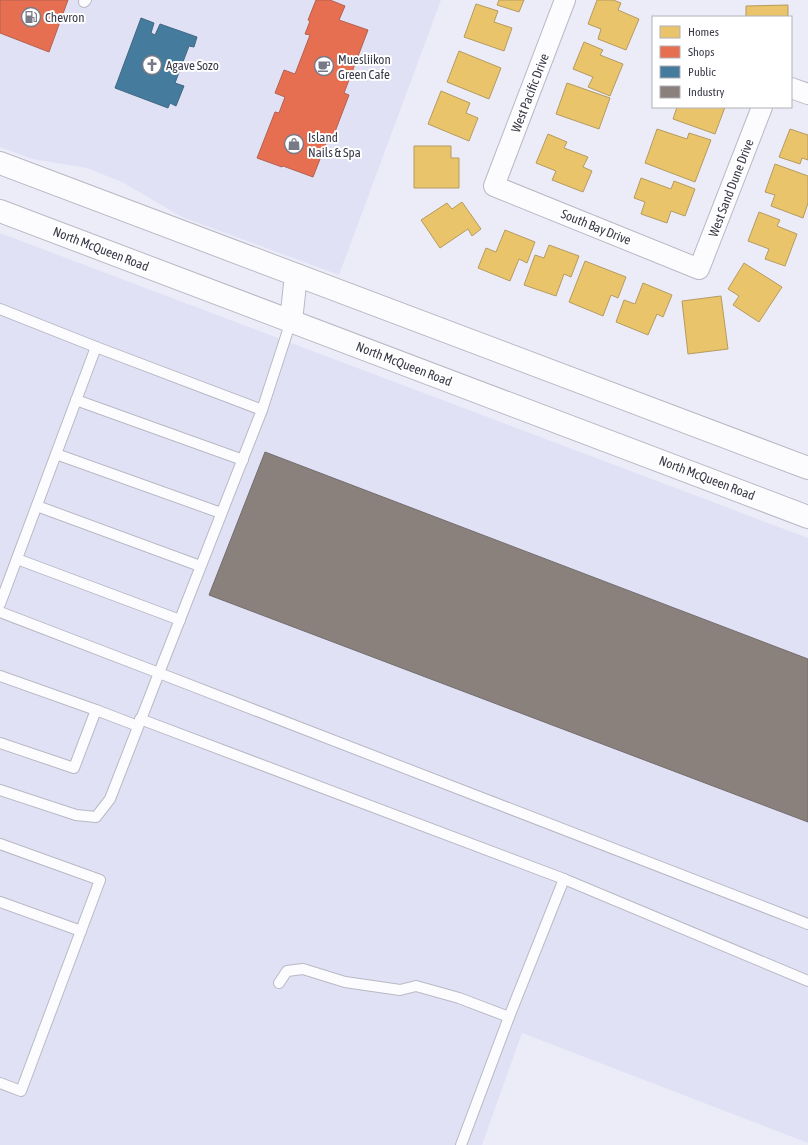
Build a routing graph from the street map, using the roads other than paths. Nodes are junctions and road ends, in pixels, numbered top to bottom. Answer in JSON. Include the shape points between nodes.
{"nodes":[{"id":1,"x":565,"y":0,"type":"edge"},
{"id":2,"x":792,"y":88,"type":"edge"},
{"id":3,"x":808,"y":94,"type":"edge"},
{"id":4,"x":762,"y":108,"type":"edge"},
{"id":5,"x":0,"y":163,"type":"edge"},
{"id":6,"x":494,"y":186,"type":"joint"},
{"id":7,"x":0,"y":211,"type":"edge"},
{"id":8,"x":699,"y":269,"type":"joint"},
{"id":9,"x":296,"y":275,"type":"junction"},
{"id":10,"x":0,"y":309,"type":"edge"},
{"id":11,"x":291,"y":321,"type":"junction"},
{"id":12,"x":96,"y":347,"type":"junction"},
{"id":13,"x":76,"y":400,"type":"junction"},
{"id":14,"x":262,"y":410,"type":"junction"},
{"id":15,"x":56,"y":454,"type":"junction"},
{"id":16,"x":242,"y":460,"type":"junction"},
{"id":17,"x":808,"y":468,"type":"edge"},
{"id":18,"x":37,"y":506,"type":"junction"},
{"id":19,"x":222,"y":513,"type":"junction"},
{"id":20,"x":808,"y":516,"type":"edge"},
{"id":21,"x":17,"y":558,"type":"junction"},
{"id":22,"x":200,"y":566,"type":"junction"},
{"id":23,"x":0,"y":604,"type":"edge"},
{"id":24,"x":0,"y":612,"type":"edge"},
{"id":25,"x":180,"y":620,"type":"junction"},
{"id":26,"x":159,"y":673,"type":"junction"},
{"id":27,"x":0,"y":676,"type":"edge"},
{"id":28,"x":96,"y":710,"type":"junction"},
{"id":29,"x":139,"y":722,"type":"junction"},
{"id":30,"x":0,"y":743,"type":"edge"},
{"id":31,"x":0,"y":790,"type":"edge"},
{"id":32,"x":0,"y":844,"type":"edge"},
{"id":33,"x":564,"y":880,"type":"junction"},
{"id":34,"x":0,"y":902,"type":"edge"},
{"id":35,"x":808,"y":924,"type":"edge"},
{"id":36,"x":81,"y":931,"type":"junction"},
{"id":37,"x":808,"y":981,"type":"edge"},
{"id":38,"x":279,"y":983,"type":"dead end"},
{"id":39,"x":509,"y":1017,"type":"junction"},
{"id":40,"x":0,"y":1083,"type":"edge"},
{"id":41,"x":461,"y":1145,"type":"edge"}],
"edges":[{"from":1,"to":6,"type":"street","name":"West Pacific Drive"},
{"from":2,"to":3,"type":"street"},
{"from":4,"to":8,"type":"street","name":"West Sand Dune Drive"},
{"from":5,"to":9,"type":"main road"},
{"from":6,"to":8,"type":"street","name":"South Bay Drive"},
{"from":7,"to":11,"type":"main road","name":"North McQueen Road"},
{"from":9,"to":11,"type":"main road"},
{"from":9,"to":17,"type":"main road"},
{"from":10,"to":12,"type":"lane"},
{"from":11,"to":14,"type":"lane"},
{"from":11,"to":20,"type":"main road","name":"North McQueen Road"},
{"from":12,"to":13,"type":"lane"},
{"from":12,"to":14,"type":"lane"},
{"from":13,"to":15,"type":"lane"},
{"from":13,"to":16,"type":"lane"},
{"from":14,"to":16,"type":"lane"},
{"from":15,"to":18,"type":"lane"},
{"from":15,"to":19,"type":"lane"},
{"from":16,"to":19,"type":"lane"},
{"from":18,"to":21,"type":"lane"},
{"from":18,"to":22,"type":"lane"},
{"from":19,"to":22,"type":"lane"},
{"from":21,"to":23,"type":"lane"},
{"from":21,"to":25,"type":"lane"},
{"from":22,"to":25,"type":"lane"},
{"from":24,"to":26,"type":"lane"},
{"from":25,"to":26,"type":"lane"},
{"from":26,"to":29,"type":"lane"},
{"from":26,"to":35,"type":"lane"},
{"from":27,"to":28,"type":"lane"},
{"from":28,"to":29,"type":"lane"},
{"from":28,"to":30,"type":"lane","via":[[74,768]]},
{"from":29,"to":31,"type":"lane","via":[[110,799],[96,817],[76,815]]},
{"from":29,"to":33,"type":"lane"},
{"from":32,"to":36,"type":"lane","via":[[100,880]]},
{"from":33,"to":37,"type":"lane"},
{"from":33,"to":39,"type":"lane"},
{"from":34,"to":36,"type":"lane"},
{"from":36,"to":40,"type":"lane","via":[[21,1091]]},
{"from":38,"to":39,"type":"lane","via":[[287,971],[303,968],[345,982],[400,990],[416,986],[459,998]]},
{"from":39,"to":41,"type":"lane"}]}
